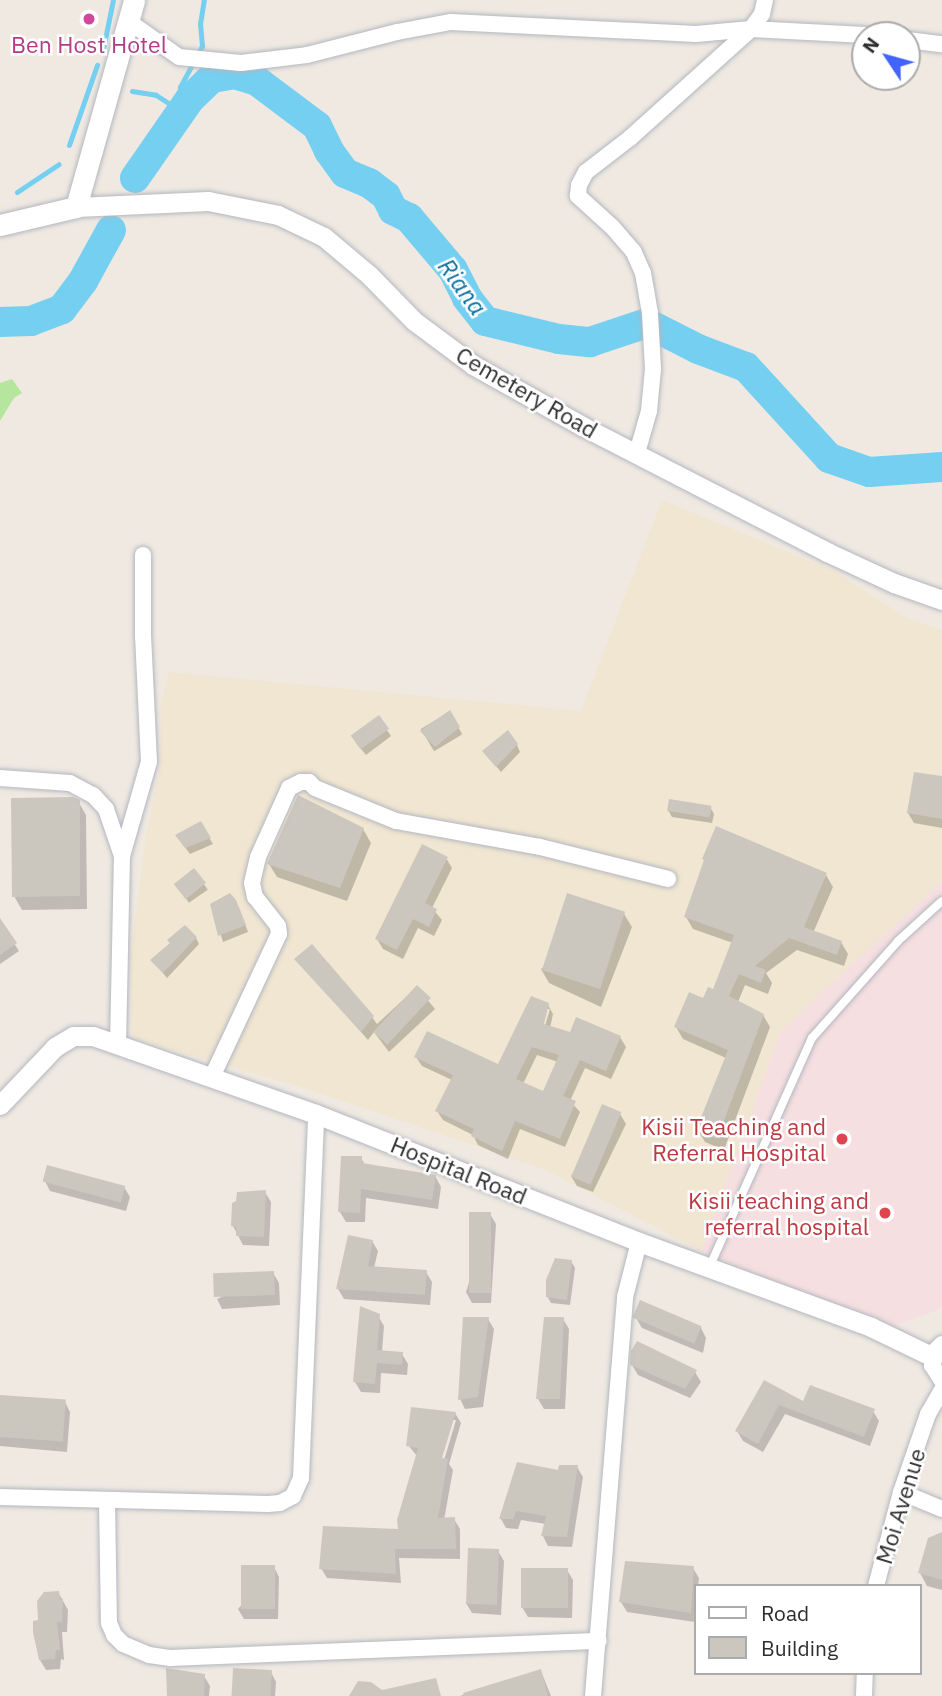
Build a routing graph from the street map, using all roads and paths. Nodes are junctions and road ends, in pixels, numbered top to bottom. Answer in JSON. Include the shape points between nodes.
{"nodes":[{"id":1,"x":134,"y":0,"type":"edge"},
{"id":2,"x":765,"y":0,"type":"edge"},
{"id":3,"x":128,"y":21,"type":"junction"},
{"id":4,"x":751,"y":29,"type":"junction"},
{"id":5,"x":851,"y":35,"type":"edge"},
{"id":6,"x":921,"y":42,"type":"edge"},
{"id":7,"x":942,"y":44,"type":"edge"},
{"id":8,"x":76,"y":207,"type":"junction"},
{"id":9,"x":0,"y":225,"type":"edge"},
{"id":10,"x":637,"y":453,"type":"junction"},
{"id":11,"x":143,"y":555,"type":"dead end"},
{"id":12,"x":942,"y":600,"type":"edge"},
{"id":13,"x":0,"y":778,"type":"edge"},
{"id":14,"x":122,"y":856,"type":"junction"},
{"id":15,"x":668,"y":879,"type":"dead end"},
{"id":16,"x":942,"y":901,"type":"edge"},
{"id":17,"x":118,"y":1045,"type":"junction"},
{"id":18,"x":212,"y":1077,"type":"junction"},
{"id":19,"x":0,"y":1105,"type":"edge"},
{"id":20,"x":316,"y":1114,"type":"junction"},
{"id":21,"x":639,"y":1242,"type":"junction"},
{"id":22,"x":709,"y":1268,"type":"junction"},
{"id":23,"x":937,"y":1351,"type":"edge"},
{"id":24,"x":942,"y":1381,"type":"edge"},
{"id":25,"x":942,"y":1390,"type":"edge"},
{"id":26,"x":901,"y":1492,"type":"junction"},
{"id":27,"x":0,"y":1497,"type":"edge"},
{"id":28,"x":107,"y":1500,"type":"junction"},
{"id":29,"x":942,"y":1509,"type":"edge"},
{"id":30,"x":877,"y":1584,"type":"edge"},
{"id":31,"x":599,"y":1641,"type":"junction"},
{"id":32,"x":865,"y":1675,"type":"edge"},
{"id":33,"x":593,"y":1696,"type":"edge"},
{"id":34,"x":864,"y":1696,"type":"edge"}],
"edges":[{"from":1,"to":3,"type":"main road"},
{"from":2,"to":4,"type":"street"},
{"from":3,"to":4,"type":"street","via":[[179,57],[241,63],[307,55],[451,22],[696,34]]},
{"from":3,"to":8,"type":"main road"},
{"from":4,"to":5,"type":"street"},
{"from":4,"to":10,"type":"street","via":[[586,172],[579,184],[578,196],[633,251],[643,273],[653,369],[649,411]]},
{"from":6,"to":7,"type":"street"},
{"from":8,"to":9,"type":"main road","name":"Cemetery Road"},
{"from":8,"to":10,"type":"street","name":"Cemetery Road","via":[[208,201],[278,215],[324,237],[414,321],[472,365]]},
{"from":10,"to":12,"type":"street","name":"Cemetery Road","via":[[827,552]]},
{"from":11,"to":14,"type":"street","via":[[149,762]]},
{"from":13,"to":14,"type":"street","via":[[70,783],[93,794],[106,808]]},
{"from":14,"to":17,"type":"street"},
{"from":15,"to":18,"type":"street","via":[[540,848],[396,821],[301,782],[289,788],[258,857],[252,883],[255,897],[278,926],[279,934]]},
{"from":16,"to":22,"type":"lane","via":[[898,941],[812,1038]]},
{"from":17,"to":18,"type":"street","name":"Hospital Road"},
{"from":17,"to":19,"type":"street","name":"Hospital Road","via":[[93,1036],[73,1036],[55,1047]]},
{"from":18,"to":20,"type":"street","name":"Hospital Road"},
{"from":20,"to":21,"type":"street","name":"Hospital Road"},
{"from":20,"to":28,"type":"street","via":[[301,1478],[293,1496],[268,1504]]},
{"from":21,"to":22,"type":"street","name":"Hospital Road"},
{"from":21,"to":31,"type":"street","via":[[625,1297]]},
{"from":22,"to":23,"type":"street","name":"Hospital Road"},
{"from":23,"to":24,"type":"street","via":[[934,1373]]},
{"from":25,"to":26,"type":"street","name":"Moi Avenue","via":[[928,1414]]},
{"from":26,"to":29,"type":"street"},
{"from":26,"to":30,"type":"street","name":"Moi Avenue"},
{"from":27,"to":28,"type":"street"},
{"from":28,"to":31,"type":"street","via":[[110,1623],[123,1644],[149,1655],[171,1658]]},
{"from":31,"to":33,"type":"street"},
{"from":32,"to":34,"type":"street"}]}
